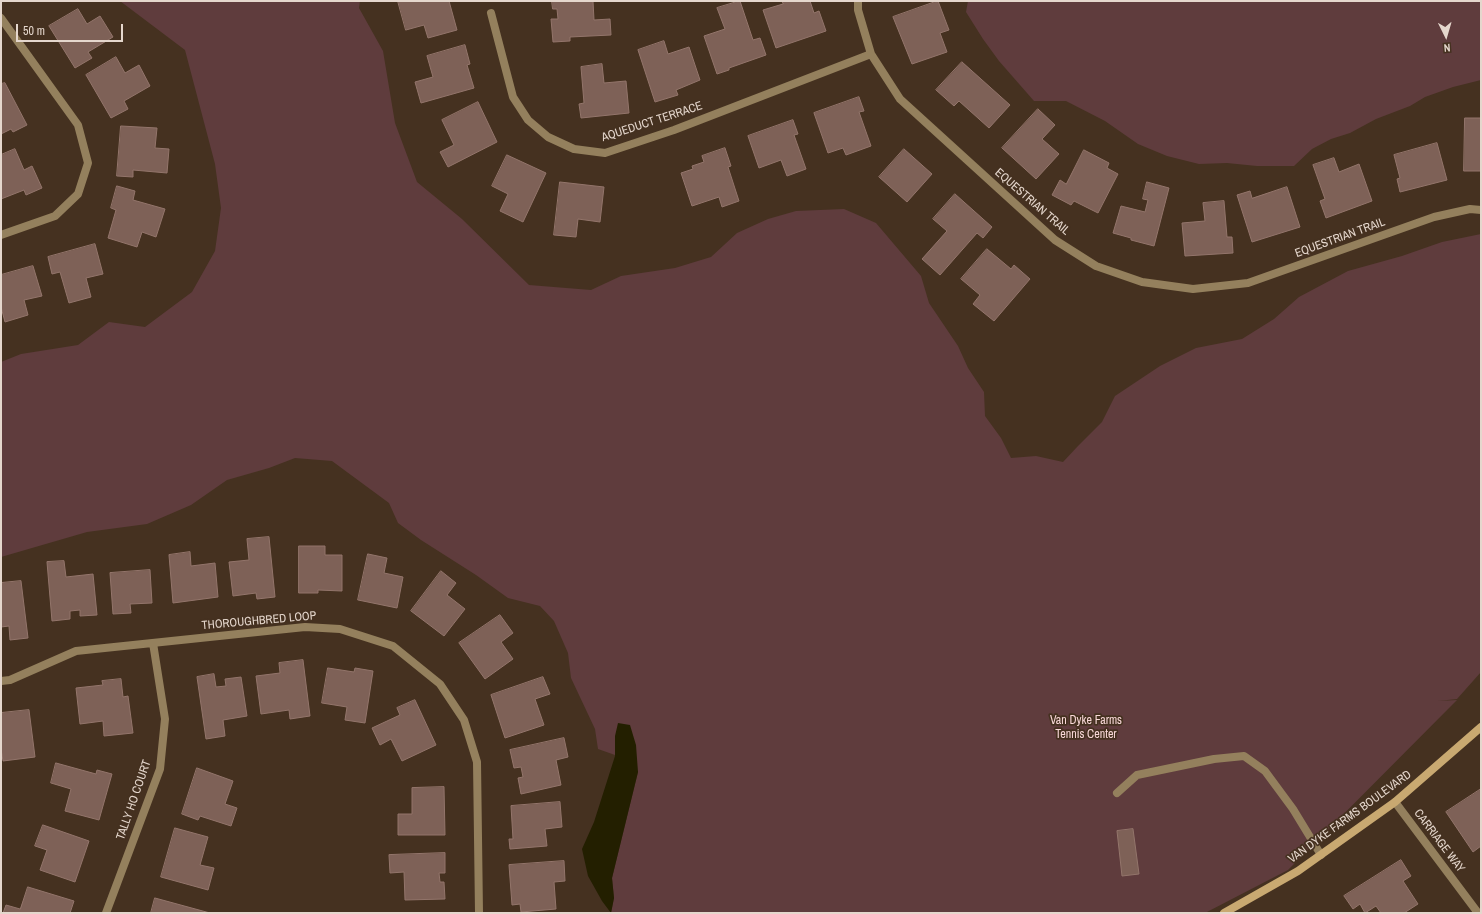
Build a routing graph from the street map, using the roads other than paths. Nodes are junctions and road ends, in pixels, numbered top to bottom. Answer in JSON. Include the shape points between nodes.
{"nodes":[{"id":1,"x":858,"y":1,"type":"edge"},
{"id":2,"x":491,"y":13,"type":"dead end"},
{"id":3,"x":1,"y":18,"type":"edge"},
{"id":4,"x":871,"y":54,"type":"junction"},
{"id":5,"x":1481,"y":210,"type":"edge"},
{"id":6,"x":1,"y":235,"type":"edge"},
{"id":7,"x":153,"y":643,"type":"junction"},
{"id":8,"x":1,"y":681,"type":"edge"},
{"id":9,"x":1481,"y":727,"type":"edge"},
{"id":10,"x":1117,"y":793,"type":"dead end"},
{"id":11,"x":1395,"y":802,"type":"junction"},
{"id":12,"x":1320,"y":854,"type":"junction"},
{"id":13,"x":106,"y":913,"type":"edge"},
{"id":14,"x":479,"y":913,"type":"edge"},
{"id":15,"x":1224,"y":913,"type":"edge"},
{"id":16,"x":1478,"y":913,"type":"edge"}],
"edges":[{"from":1,"to":4,"type":"street","name":"EQUESTRIAN TRAIL","via":[[858,10]]},
{"from":2,"to":4,"type":"street","name":"AQUEDUCT TERRACE","via":[[513,97],[528,120],[548,137],[574,149],[598,152],[674,130]]},
{"from":3,"to":6,"type":"street","via":[[78,125],[88,163],[78,194],[55,216]]},
{"from":4,"to":5,"type":"street","name":"EQUESTRIAN TRAIL","via":[[900,99],[1055,240],[1096,266],[1142,282],[1193,289],[1248,283],[1434,217],[1470,209]]},
{"from":7,"to":8,"type":"street","name":"THOROUGHBRED LOOP","via":[[76,651],[10,680]]},
{"from":7,"to":13,"type":"street","name":"TALLY HO COURT","via":[[165,719],[160,769]]},
{"from":7,"to":14,"type":"street","name":"THOROUGHBRED LOOP","via":[[306,627],[340,629],[392,646],[440,684],[464,720],[477,762]]},
{"from":9,"to":11,"type":"street","name":"VAN DYKE FARMS BOULEVARD"},
{"from":10,"to":12,"type":"street","via":[[1137,775],[1214,759],[1244,756],[1265,771],[1293,809]]},
{"from":11,"to":12,"type":"street","name":"VAN DYKE FARMS BOULEVARD"},
{"from":11,"to":16,"type":"street","name":"CARRIAGE WAY"},
{"from":12,"to":15,"type":"street","name":"VAN DYKE FARMS BOULEVARD","via":[[1298,870]]}]}
